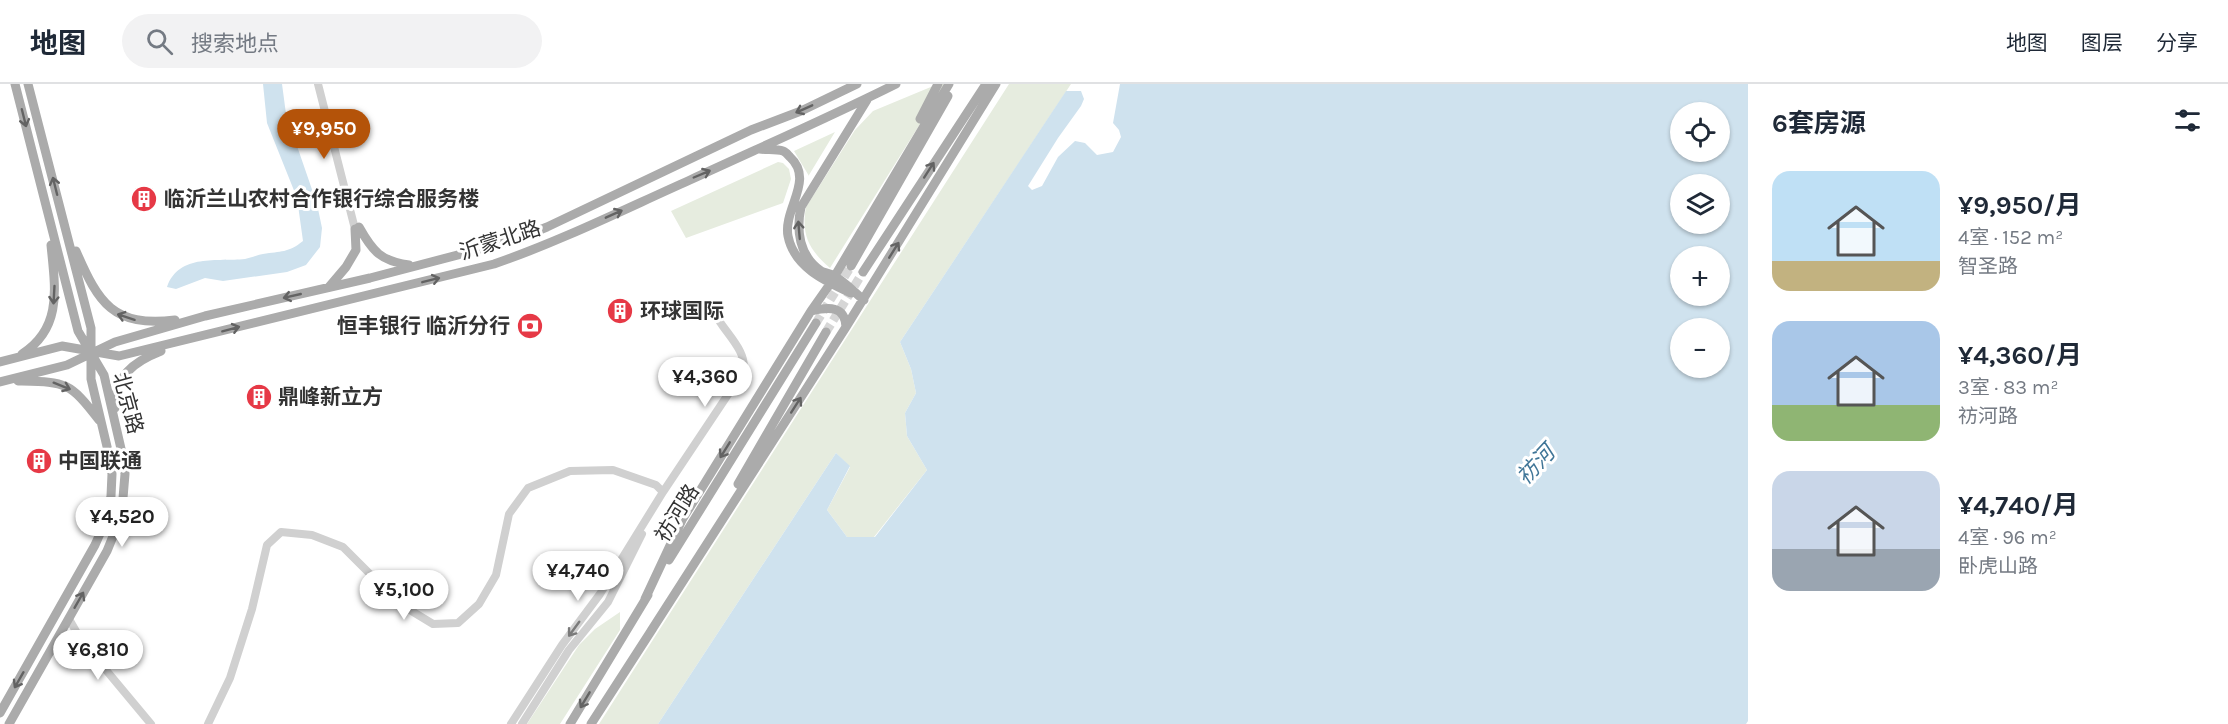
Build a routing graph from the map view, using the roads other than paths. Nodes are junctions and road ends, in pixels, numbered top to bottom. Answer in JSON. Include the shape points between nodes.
{"nodes":[{"id":1,"x":15,"y":84,"type":"edge"},
{"id":2,"x":28,"y":84,"type":"edge"},
{"id":3,"x":318,"y":84,"type":"edge"},
{"id":4,"x":323,"y":84,"type":"edge"},
{"id":5,"x":857,"y":84,"type":"edge"},
{"id":6,"x":896,"y":84,"type":"edge"},
{"id":7,"x":939,"y":84,"type":"edge"},
{"id":8,"x":949,"y":84,"type":"edge"},
{"id":9,"x":954,"y":84,"type":"edge"},
{"id":10,"x":986,"y":84,"type":"edge"},
{"id":11,"x":996,"y":84,"type":"edge"},
{"id":12,"x":869,"y":98,"type":"junction"},
{"id":13,"x":760,"y":149,"type":"junction"},
{"id":14,"x":884,"y":190,"type":"junction"},
{"id":15,"x":49,"y":216,"type":"junction"},
{"id":16,"x":64,"y":224,"type":"junction"},
{"id":17,"x":357,"y":228,"type":"junction"},
{"id":18,"x":415,"y":266,"type":"junction"},
{"id":19,"x":851,"y":266,"type":"tunnel mouth"},
{"id":20,"x":863,"y":273,"type":"tunnel mouth"},
{"id":21,"x":832,"y":280,"type":"junction"},
{"id":22,"x":329,"y":287,"type":"junction"},
{"id":23,"x":864,"y":300,"type":"junction"},
{"id":24,"x":811,"y":311,"type":"junction"},
{"id":25,"x":205,"y":316,"type":"junction"},
{"id":26,"x":720,"y":322,"type":"dead end"},
{"id":27,"x":816,"y":322,"type":"tunnel mouth"},
{"id":28,"x":846,"y":327,"type":"junction"},
{"id":29,"x":826,"y":332,"type":"tunnel mouth"},
{"id":30,"x":199,"y":337,"type":"junction"},
{"id":31,"x":92,"y":353,"type":"junction"},
{"id":32,"x":10,"y":359,"type":"junction"},
{"id":33,"x":0,"y":362,"type":"edge"},
{"id":34,"x":3,"y":381,"type":"edge"},
{"id":35,"x":102,"y":424,"type":"junction"},
{"id":36,"x":116,"y":428,"type":"junction"},
{"id":37,"x":663,"y":492,"type":"junction"},
{"id":38,"x":645,"y":599,"type":"junction"},
{"id":39,"x":69,"y":619,"type":"junction"},
{"id":40,"x":651,"y":631,"type":"junction"},
{"id":41,"x":0,"y":714,"type":"edge"},
{"id":42,"x":9,"y":724,"type":"edge"},
{"id":43,"x":151,"y":724,"type":"edge"},
{"id":44,"x":208,"y":724,"type":"edge"},
{"id":45,"x":511,"y":724,"type":"edge"},
{"id":46,"x":522,"y":724,"type":"edge"},
{"id":47,"x":570,"y":724,"type":"edge"},
{"id":48,"x":591,"y":724,"type":"edge"}],
"edges":[{"from":1,"to":15,"type":"main road","name":"北京路","one_way":true},
{"from":16,"to":2,"type":"main road","name":"北京路","one_way":true},
{"from":3,"to":17,"type":"street"},
{"from":4,"to":17,"type":"street"},
{"from":5,"to":18,"type":"main road","name":"沂蒙北路","one_way":true,"via":[[547,227],[515,240]]},
{"from":6,"to":12,"type":"main road","name":"沂蒙北路"},
{"from":7,"to":14,"type":"main road"},
{"from":8,"to":14,"type":"main road"},
{"from":9,"to":19,"type":"main road"},
{"from":20,"to":10,"type":"main road","one_way":true},
{"from":23,"to":11,"type":"main road","one_way":true},
{"from":12,"to":13,"type":"main road","name":"沂蒙北路"},
{"from":21,"to":12,"type":"main road","one_way":true,"via":[[808,258],[798,234],[798,220],[801,207]]},
{"from":13,"to":21,"type":"main road","via":[[783,151],[795,162],[801,178],[788,216],[788,236],[798,259],[809,270]]},
{"from":30,"to":13,"type":"main road","name":"沂蒙北路","one_way":true,"via":[[502,261]]},
{"from":14,"to":21,"type":"main road"},
{"from":15,"to":31,"type":"main road","name":"北京路","via":[[78,331]]},
{"from":15,"to":32,"type":"main road","one_way":true,"via":[[55,286],[51,319],[38,340]]},
{"from":25,"to":16,"type":"main road","one_way":true,"via":[[158,322],[119,316],[92,287]]},
{"from":16,"to":31,"type":"main road","name":"北京路","via":[[91,328]]},
{"from":17,"to":18,"type":"main road","via":[[382,258]]},
{"from":17,"to":22,"type":"main road","via":[[356,250]]},
{"from":18,"to":22,"type":"main road","name":"沂蒙北路"},
{"from":21,"to":23,"type":"main road"},
{"from":21,"to":24,"type":"main road"},
{"from":22,"to":25,"type":"main road","name":"沂蒙北路","one_way":true},
{"from":23,"to":28,"type":"main road"},
{"from":24,"to":28,"type":"main road","via":[[833,308],[841,312]]},
{"from":24,"to":38,"type":"main road","one_way":true,"via":[[682,520]]},
{"from":25,"to":31,"type":"main road","name":"沂蒙北路","via":[[115,342]]},
{"from":26,"to":37,"type":"street","via":[[742,356],[743,372]]},
{"from":27,"to":38,"type":"main road","name":"祊河路"},
{"from":40,"to":28,"type":"main road","one_way":true},
{"from":29,"to":40,"type":"main road","name":"祊河路"},
{"from":30,"to":31,"type":"main road","name":"沂蒙北路","via":[[119,356]]},
{"from":30,"to":36,"type":"main road","via":[[140,359],[129,368],[115,395]]},
{"from":31,"to":32,"type":"main road","name":"沂蒙北路","via":[[62,346]]},
{"from":31,"to":34,"type":"main road","name":"沂蒙北路","via":[[67,365]]},
{"from":31,"to":35,"type":"main road","name":"北京路","via":[[91,379]]},
{"from":31,"to":36,"type":"main road","name":"北京路","via":[[104,375]]},
{"from":32,"to":33,"type":"main road","name":"沂蒙北路"},
{"from":34,"to":35,"type":"main road","one_way":true,"via":[[61,384],[80,394]]},
{"from":35,"to":41,"type":"main road","name":"北京路","one_way":true,"via":[[112,474],[106,520]]},
{"from":39,"to":36,"type":"main road","name":"北京路","one_way":true,"via":[[118,524],[124,474]]},
{"from":37,"to":44,"type":"street","via":[[656,485],[613,470],[570,471],[528,488],[509,514],[496,575],[479,604],[458,623],[433,624],[400,604],[343,547],[312,535],[280,532],[267,545],[230,678]]},
{"from":37,"to":45,"type":"street","one_way":true,"via":[[600,594]]},
{"from":37,"to":46,"type":"street","via":[[608,602],[569,650]]},
{"from":38,"to":47,"type":"main road","name":"祊河路","one_way":true},
{"from":39,"to":42,"type":"main road","name":"北京路"},
{"from":39,"to":43,"type":"street","via":[[81,640]]},
{"from":40,"to":48,"type":"main road","name":"祊河路"}]}
